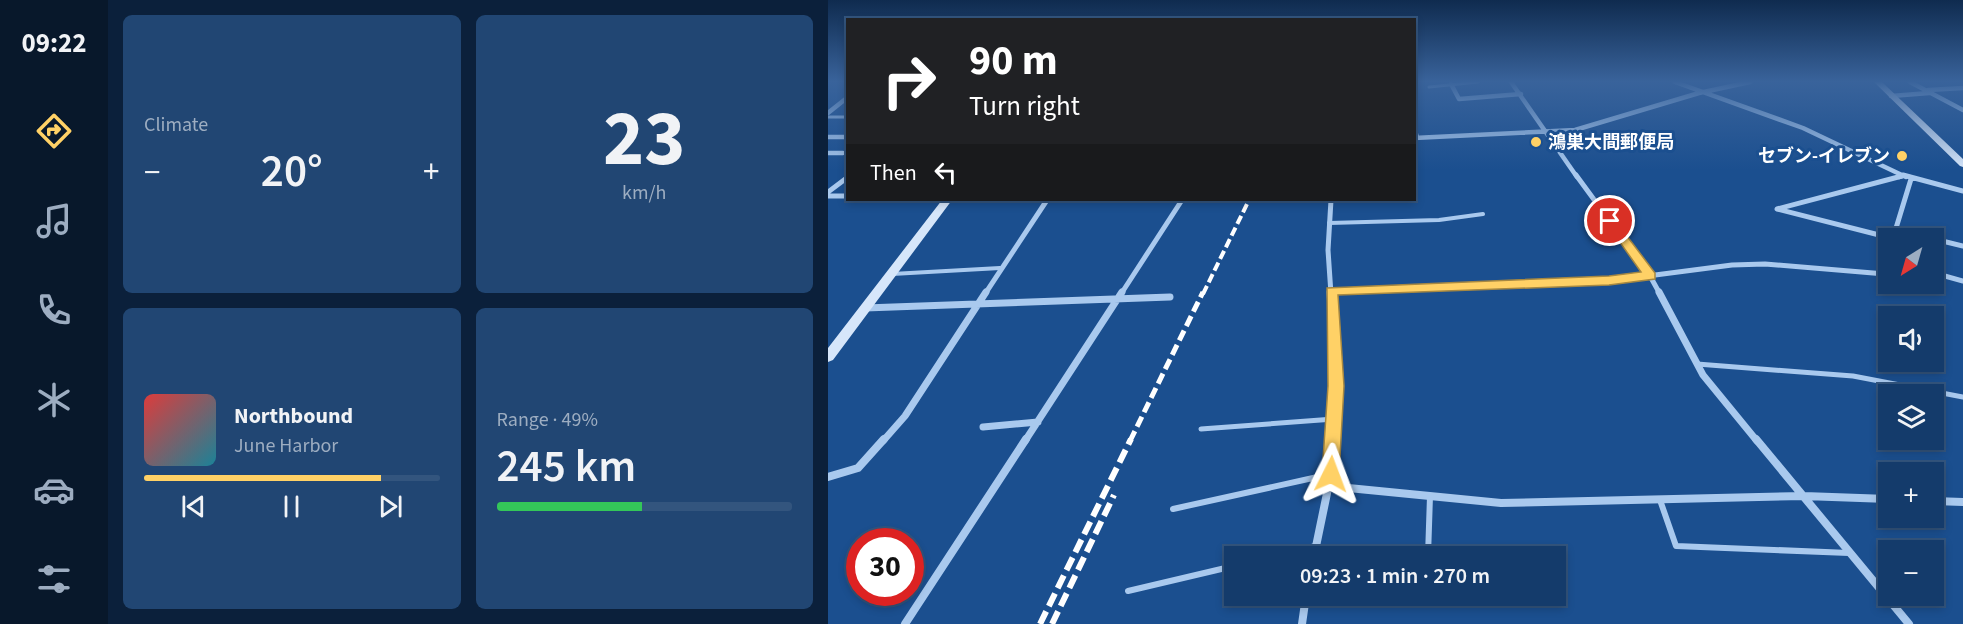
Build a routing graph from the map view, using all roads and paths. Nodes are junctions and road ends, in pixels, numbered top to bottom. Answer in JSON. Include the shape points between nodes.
{"nodes":[{"id":1,"x":1532,"y":111,"type":"edge"},
{"id":2,"x":1642,"y":111,"type":"edge"},
{"id":3,"x":1755,"y":111,"type":"edge"},
{"id":4,"x":1907,"y":111,"type":"edge"},
{"id":5,"x":828,"y":117,"type":"edge"},
{"id":6,"x":846,"y":117,"type":"edge"},
{"id":7,"x":1544,"y":131,"type":"junction"},
{"id":8,"x":828,"y":137,"type":"edge"},
{"id":9,"x":846,"y":137,"type":"edge"},
{"id":10,"x":1416,"y":138,"type":"edge"},
{"id":11,"x":828,"y":153,"type":"edge"},
{"id":12,"x":843,"y":153,"type":"dead end"},
{"id":13,"x":1963,"y":164,"type":"edge"},
{"id":14,"x":1903,"y":176,"type":"junction"},
{"id":15,"x":846,"y":179,"type":"edge"},
{"id":16,"x":1911,"y":179,"type":"junction"},
{"id":17,"x":1963,"y":191,"type":"edge"},
{"id":18,"x":828,"y":194,"type":"edge"},
{"id":19,"x":846,"y":196,"type":"edge"},
{"id":20,"x":945,"y":201,"type":"edge"},
{"id":21,"x":1046,"y":201,"type":"edge"},
{"id":22,"x":1181,"y":201,"type":"edge"},
{"id":23,"x":1331,"y":201,"type":"edge"},
{"id":24,"x":1484,"y":214,"type":"dead end"},
{"id":25,"x":1329,"y":223,"type":"junction"},
{"id":26,"x":1895,"y":228,"type":"edge"},
{"id":27,"x":1878,"y":234,"type":"edge"},
{"id":28,"x":1944,"y":242,"type":"edge"},
{"id":29,"x":1963,"y":246,"type":"edge"},
{"id":30,"x":1000,"y":267,"type":"junction"},
{"id":31,"x":1878,"y":273,"type":"edge"},
{"id":32,"x":890,"y":274,"type":"junction"},
{"id":33,"x":1650,"y":276,"type":"junction"},
{"id":34,"x":1944,"y":276,"type":"edge"},
{"id":35,"x":1963,"y":281,"type":"edge"},
{"id":36,"x":1331,"y":291,"type":"junction"},
{"id":37,"x":1117,"y":297,"type":"junction"},
{"id":38,"x":1170,"y":297,"type":"dead end"},
{"id":39,"x":975,"y":304,"type":"junction"},
{"id":40,"x":864,"y":308,"type":"junction"},
{"id":41,"x":828,"y":357,"type":"edge"},
{"id":42,"x":1697,"y":364,"type":"junction"},
{"id":43,"x":1963,"y":397,"type":"edge"},
{"id":44,"x":1334,"y":419,"type":"junction"},
{"id":45,"x":1038,"y":422,"type":"junction"},
{"id":46,"x":983,"y":427,"type":"dead end"},
{"id":47,"x":1201,"y":429,"type":"dead end"},
{"id":48,"x":1331,"y":474,"type":"junction"},
{"id":49,"x":828,"y":477,"type":"edge"},
{"id":50,"x":1328,"y":486,"type":"junction"},
{"id":51,"x":1430,"y":496,"type":"junction"},
{"id":52,"x":1804,"y":496,"type":"junction"},
{"id":53,"x":1878,"y":499,"type":"edge"},
{"id":54,"x":1660,"y":500,"type":"junction"},
{"id":55,"x":1944,"y":501,"type":"edge"},
{"id":56,"x":1963,"y":502,"type":"edge"},
{"id":57,"x":1173,"y":509,"type":"dead end"},
{"id":58,"x":1316,"y":546,"type":"edge"},
{"id":59,"x":1428,"y":546,"type":"edge"},
{"id":60,"x":1849,"y":553,"type":"junction"},
{"id":61,"x":1224,"y":568,"type":"edge"},
{"id":62,"x":1128,"y":591,"type":"dead end"},
{"id":63,"x":1305,"y":606,"type":"edge"},
{"id":64,"x":905,"y":624,"type":"edge"},
{"id":65,"x":1302,"y":624,"type":"edge"},
{"id":66,"x":1909,"y":624,"type":"edge"}],
"edges":[{"from":1,"to":7,"type":"street"},
{"from":2,"to":7,"type":"street","via":[[1575,129]]},
{"from":3,"to":14,"type":"street","via":[[1785,121]]},
{"from":4,"to":13,"type":"main road"},
{"from":5,"to":6,"type":"lane"},
{"from":7,"to":10,"type":"street"},
{"from":7,"to":33,"type":"street"},
{"from":8,"to":9,"type":"street"},
{"from":11,"to":12,"type":"street"},
{"from":14,"to":16,"type":"street"},
{"from":14,"to":27,"type":"street","via":[[1777,209]]},
{"from":15,"to":18,"type":"street"},
{"from":16,"to":17,"type":"street"},
{"from":16,"to":26,"type":"street"},
{"from":18,"to":19,"type":"street"},
{"from":20,"to":32,"type":"main road"},
{"from":21,"to":30,"type":"street"},
{"from":22,"to":37,"type":"street"},
{"from":23,"to":25,"type":"street"},
{"from":24,"to":25,"type":"lane","via":[[1438,220]]},
{"from":25,"to":36,"type":"street"},
{"from":28,"to":29,"type":"street"},
{"from":30,"to":32,"type":"lane"},
{"from":30,"to":39,"type":"street"},
{"from":31,"to":33,"type":"street","via":[[1776,264],[1732,265]]},
{"from":32,"to":40,"type":"main road"},
{"from":33,"to":36,"type":"street"},
{"from":33,"to":42,"type":"street"},
{"from":34,"to":35,"type":"street"},
{"from":36,"to":44,"type":"street"},
{"from":37,"to":38,"type":"street"},
{"from":37,"to":39,"type":"street"},
{"from":37,"to":45,"type":"street"},
{"from":39,"to":40,"type":"street"},
{"from":39,"to":49,"type":"street","via":[[904,416],[858,468]]},
{"from":40,"to":41,"type":"main road"},
{"from":42,"to":43,"type":"lane","via":[[1853,376]]},
{"from":42,"to":52,"type":"street"},
{"from":44,"to":47,"type":"lane"},
{"from":44,"to":48,"type":"street"},
{"from":45,"to":46,"type":"street"},
{"from":45,"to":64,"type":"street"},
{"from":48,"to":50,"type":"street"},
{"from":48,"to":57,"type":"lane"},
{"from":50,"to":51,"type":"street"},
{"from":50,"to":58,"type":"street"},
{"from":51,"to":54,"type":"street","via":[[1501,503]]},
{"from":51,"to":59,"type":"lane"},
{"from":52,"to":53,"type":"street"},
{"from":52,"to":54,"type":"street"},
{"from":52,"to":60,"type":"street"},
{"from":54,"to":60,"type":"lane","via":[[1676,546]]},
{"from":55,"to":56,"type":"street"},
{"from":60,"to":66,"type":"street"},
{"from":61,"to":62,"type":"lane"},
{"from":63,"to":65,"type":"street"}]}
